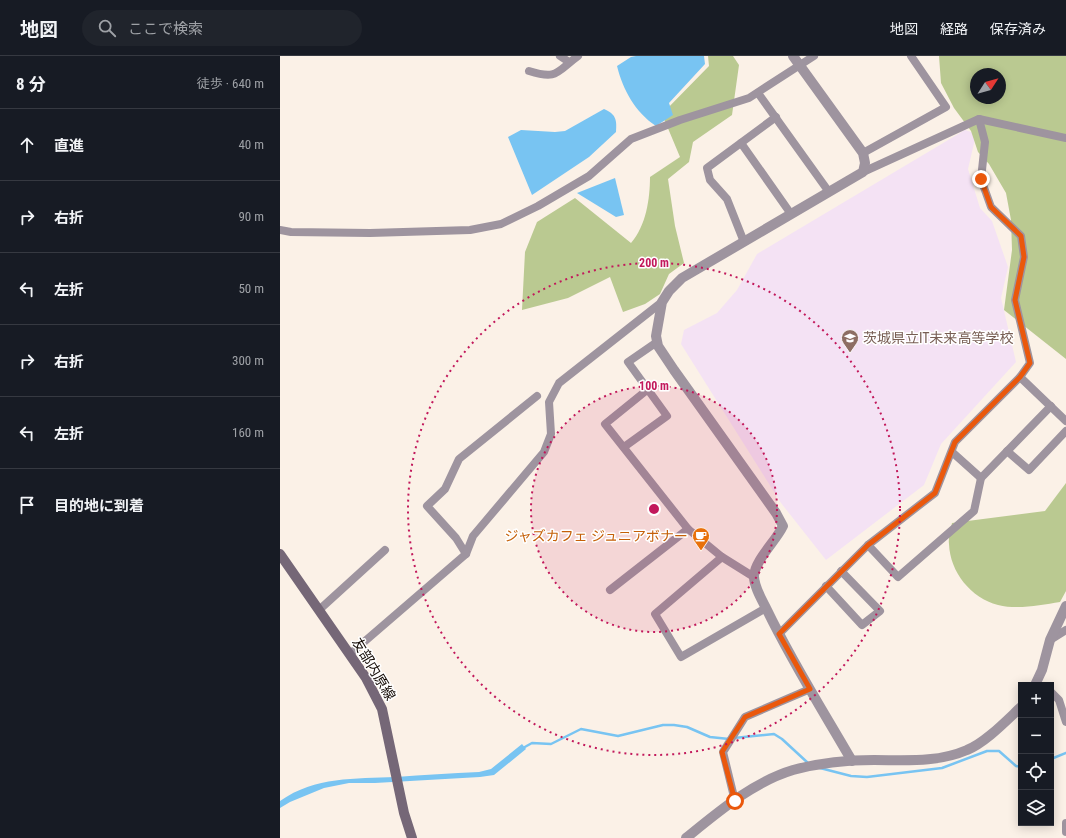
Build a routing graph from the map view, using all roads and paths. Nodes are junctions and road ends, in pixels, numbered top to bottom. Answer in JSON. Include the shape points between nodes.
{"nodes":[{"id":1,"x":560,"y":56,"type":"edge"},
{"id":2,"x":578,"y":56,"type":"edge"},
{"id":3,"x":793,"y":56,"type":"edge"},
{"id":4,"x":814,"y":56,"type":"edge"},
{"id":5,"x":911,"y":56,"type":"edge"},
{"id":6,"x":569,"y":62,"type":"junction"},
{"id":7,"x":800,"y":66,"type":"junction"},
{"id":8,"x":529,"y":71,"type":"dead end"},
{"id":9,"x":758,"y":92,"type":"junction"},
{"id":10,"x":776,"y":117,"type":"junction"},
{"id":11,"x":979,"y":119,"type":"junction"},
{"id":12,"x":1066,"y":138,"type":"edge"},
{"id":13,"x":741,"y":142,"type":"junction"},
{"id":14,"x":863,"y":153,"type":"junction"},
{"id":15,"x":862,"y":172,"type":"junction"},
{"id":16,"x":829,"y":192,"type":"junction"},
{"id":17,"x":791,"y":214,"type":"junction"},
{"id":18,"x":280,"y":230,"type":"edge"},
{"id":19,"x":744,"y":242,"type":"junction"},
{"id":20,"x":662,"y":302,"type":"junction"},
{"id":21,"x":658,"y":342,"type":"junction"},
{"id":22,"x":1020,"y":377,"type":"junction"},
{"id":23,"x":647,"y":390,"type":"junction"},
{"id":24,"x":537,"y":396,"type":"dead end"},
{"id":25,"x":1051,"y":406,"type":"junction"},
{"id":26,"x":1066,"y":421,"type":"edge"},
{"id":27,"x":1066,"y":431,"type":"edge"},
{"id":28,"x":624,"y":447,"type":"junction"},
{"id":29,"x":1007,"y":451,"type":"junction"},
{"id":30,"x":952,"y":452,"type":"junction"},
{"id":31,"x":981,"y":478,"type":"junction"},
{"id":32,"x":688,"y":529,"type":"junction"},
{"id":33,"x":868,"y":545,"type":"junction"},
{"id":34,"x":385,"y":550,"type":"dead end"},
{"id":35,"x":280,"y":554,"type":"edge"},
{"id":36,"x":466,"y":554,"type":"junction"},
{"id":37,"x":722,"y":557,"type":"junction"},
{"id":38,"x":842,"y":571,"type":"junction"},
{"id":39,"x":754,"y":577,"type":"junction"},
{"id":40,"x":826,"y":586,"type":"junction"},
{"id":41,"x":610,"y":590,"type":"dead end"},
{"id":42,"x":1066,"y":606,"type":"edge"},
{"id":43,"x":766,"y":608,"type":"junction"},
{"id":44,"x":319,"y":610,"type":"junction"},
{"id":45,"x":1066,"y":630,"type":"edge"},
{"id":46,"x":779,"y":634,"type":"junction"},
{"id":47,"x":1050,"y":640,"type":"junction"},
{"id":48,"x":350,"y":654,"type":"junction"},
{"id":49,"x":1039,"y":682,"type":"edge"},
{"id":50,"x":810,"y":689,"type":"junction"},
{"id":51,"x":1054,"y":695,"type":"edge"},
{"id":52,"x":1018,"y":710,"type":"edge"},
{"id":53,"x":1066,"y":722,"type":"edge"},
{"id":54,"x":852,"y":761,"type":"junction"},
{"id":55,"x":735,"y":801,"type":"junction"},
{"id":56,"x":1066,"y":823,"type":"edge"},
{"id":57,"x":1066,"y":832,"type":"edge"},
{"id":58,"x":412,"y":838,"type":"edge"},
{"id":59,"x":686,"y":838,"type":"edge"}],
"edges":[{"from":1,"to":6,"type":"street"},
{"from":2,"to":6,"type":"street"},
{"from":3,"to":7,"type":"street"},
{"from":4,"to":7,"type":"street"},
{"from":5,"to":14,"type":"street","via":[[946,107]]},
{"from":6,"to":8,"type":"street","via":[[557,73],[546,76]]},
{"from":7,"to":9,"type":"street"},
{"from":7,"to":14,"type":"street"},
{"from":9,"to":10,"type":"street"},
{"from":9,"to":18,"type":"street","via":[[750,98],[680,120],[631,139],[589,176],[501,224],[470,230],[370,233]]},
{"from":10,"to":13,"type":"street"},
{"from":10,"to":16,"type":"street"},
{"from":11,"to":12,"type":"street"},
{"from":11,"to":15,"type":"street"},
{"from":11,"to":22,"type":"street","via":[[985,142],[981,179],[991,207],[1021,236],[1024,257],[1015,300],[1030,363]]},
{"from":13,"to":17,"type":"street"},
{"from":13,"to":19,"type":"street","via":[[707,168],[710,180],[727,199]]},
{"from":14,"to":15,"type":"street","via":[[865,163]]},
{"from":15,"to":16,"type":"street"},
{"from":16,"to":17,"type":"street"},
{"from":17,"to":19,"type":"street"},
{"from":19,"to":20,"type":"street","via":[[682,278]]},
{"from":20,"to":21,"type":"street","via":[[656,336]]},
{"from":20,"to":36,"type":"street","via":[[559,383],[549,402],[551,434],[544,452],[473,536]]},
{"from":21,"to":23,"type":"street","via":[[628,362]]},
{"from":21,"to":39,"type":"street","via":[[674,370],[783,526],[756,568]]},
{"from":22,"to":25,"type":"street"},
{"from":22,"to":30,"type":"street","via":[[955,442]]},
{"from":23,"to":28,"type":"street","via":[[605,424]]},
{"from":23,"to":28,"type":"street","via":[[667,416]]},
{"from":24,"to":36,"type":"street","via":[[459,459],[445,489],[427,506],[456,538]]},
{"from":25,"to":26,"type":"street"},
{"from":25,"to":29,"type":"street"},
{"from":27,"to":29,"type":"street","via":[[1029,470]]},
{"from":28,"to":32,"type":"street"},
{"from":29,"to":31,"type":"street"},
{"from":30,"to":31,"type":"street"},
{"from":30,"to":33,"type":"street","via":[[935,493]]},
{"from":31,"to":33,"type":"street","via":[[974,511],[898,577]]},
{"from":32,"to":37,"type":"street"},
{"from":32,"to":41,"type":"street"},
{"from":33,"to":38,"type":"street"},
{"from":34,"to":44,"type":"street"},
{"from":35,"to":44,"type":"main road","name":"友部内原線"},
{"from":36,"to":48,"type":"street"},
{"from":37,"to":39,"type":"street"},
{"from":37,"to":43,"type":"street","via":[[656,614],[681,656]]},
{"from":38,"to":40,"type":"street"},
{"from":38,"to":40,"type":"street","via":[[880,611],[862,625]]},
{"from":39,"to":43,"type":"street"},
{"from":40,"to":46,"type":"street"},
{"from":42,"to":47,"type":"street"},
{"from":43,"to":46,"type":"street"},
{"from":44,"to":48,"type":"main road","name":"友部内原線"},
{"from":45,"to":47,"type":"street"},
{"from":46,"to":50,"type":"street"},
{"from":47,"to":49,"type":"street"},
{"from":48,"to":58,"type":"main road","name":"友部内原線","via":[[375,692],[382,709],[404,813]]},
{"from":50,"to":54,"type":"street"},
{"from":50,"to":55,"type":"street","via":[[745,717],[722,752]]},
{"from":51,"to":53,"type":"street","via":[[1059,700]]},
{"from":52,"to":54,"type":"street","via":[[968,750],[942,758],[914,761]]},
{"from":54,"to":55,"type":"street","via":[[826,763],[792,771],[748,791]]},
{"from":55,"to":59,"type":"street"},
{"from":56,"to":57,"type":"street"}]}
